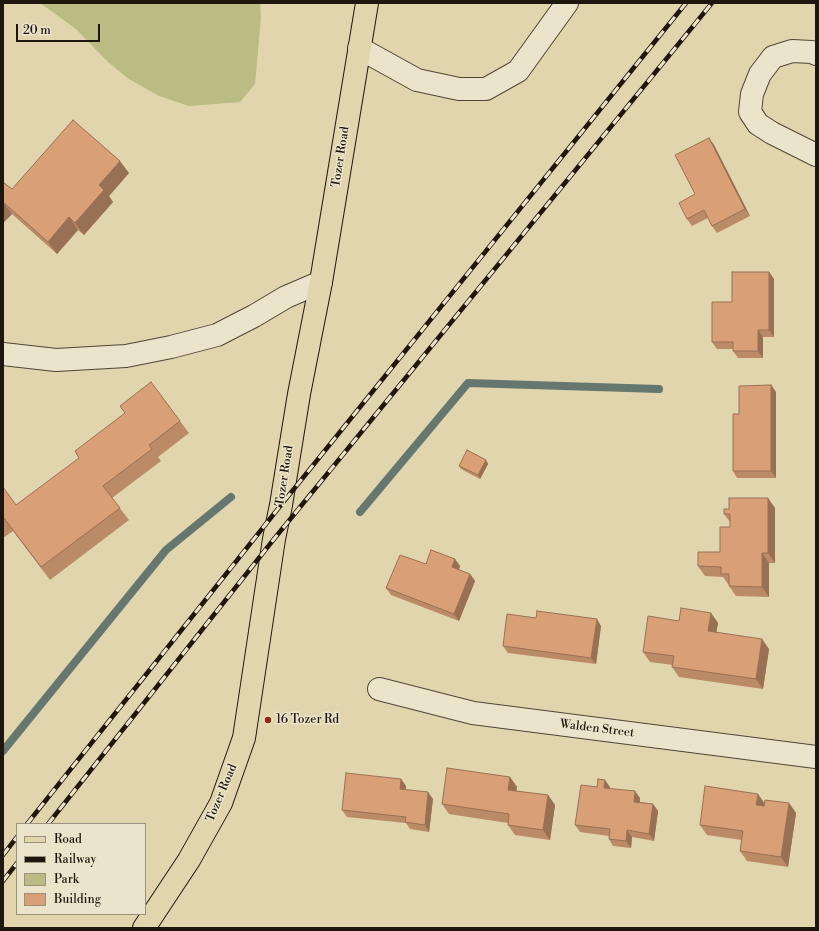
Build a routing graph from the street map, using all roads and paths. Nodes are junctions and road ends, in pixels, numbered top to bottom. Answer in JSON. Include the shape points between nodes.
{"nodes":[{"id":1,"x":367,"y":3,"type":"edge"},
{"id":2,"x":567,"y":3,"type":"edge"},
{"id":3,"x":359,"y":48,"type":"junction"},
{"id":4,"x":816,"y":54,"type":"edge"},
{"id":5,"x":816,"y":155,"type":"edge"},
{"id":6,"x":321,"y":282,"type":"junction"},
{"id":7,"x":3,"y":354,"type":"edge"},
{"id":8,"x":379,"y":689,"type":"dead end"},
{"id":9,"x":816,"y":757,"type":"edge"},
{"id":10,"x":144,"y":928,"type":"edge"}],
"edges":[{"from":1,"to":3,"type":"main road","name":"Tozer Road"},
{"from":2,"to":3,"type":"street","via":[[518,71],[486,89],[459,90],[417,80]]},
{"from":3,"to":6,"type":"main road","name":"Tozer Road"},
{"from":4,"to":5,"type":"street","via":[[792,51],[774,57],[760,74],[752,94],[750,112],[758,124]]},
{"from":6,"to":7,"type":"street","via":[[286,297],[217,335],[171,347],[126,356],[56,360]]},
{"from":6,"to":10,"type":"main road","name":"Tozer Road","via":[[274,539],[244,738],[221,802],[190,860]]},
{"from":8,"to":9,"type":"street","name":"Walden Street","via":[[473,713]]}]}
